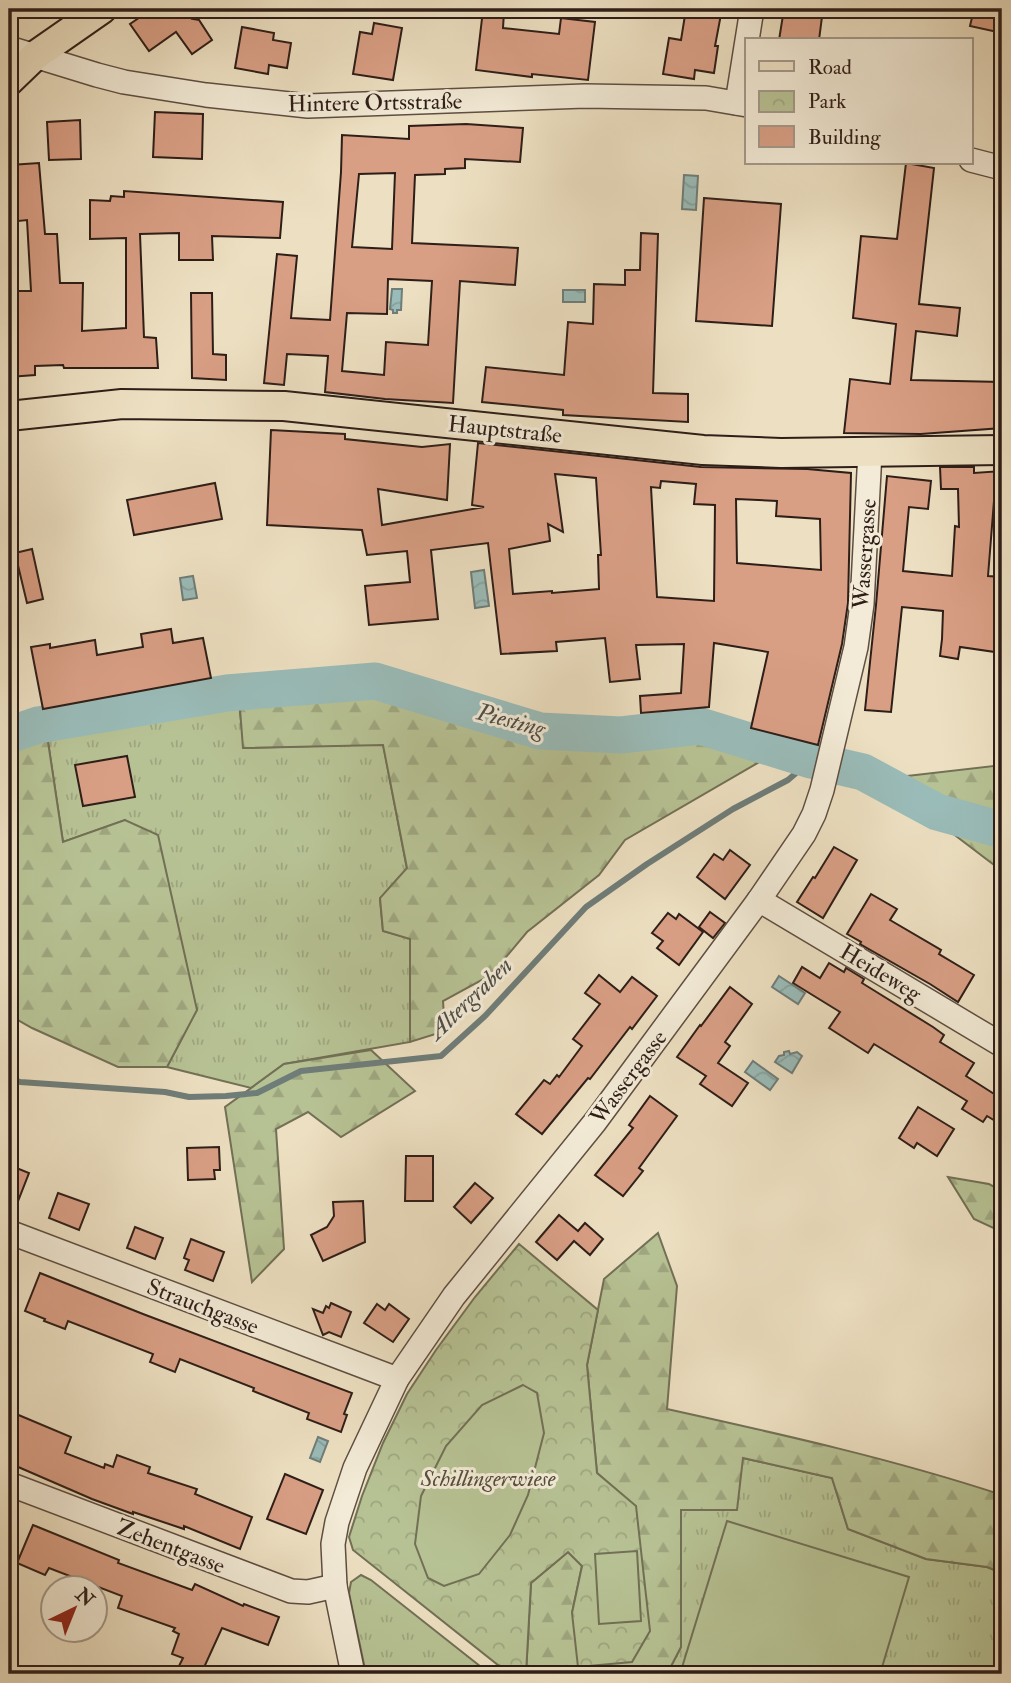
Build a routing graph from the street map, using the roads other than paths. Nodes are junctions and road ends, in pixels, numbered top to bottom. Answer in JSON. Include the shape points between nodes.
{"nodes":[{"id":1,"x":102,"y":9,"type":"edge"},
{"id":2,"x":752,"y":9,"type":"edge"},
{"id":3,"x":749,"y":38,"type":"edge"},
{"id":4,"x":9,"y":48,"type":"edge"},
{"id":5,"x":36,"y":55,"type":"junction"},
{"id":6,"x":745,"y":76,"type":"edge"},
{"id":7,"x":9,"y":81,"type":"edge"},
{"id":8,"x":742,"y":104,"type":"edge"},
{"id":9,"x":972,"y":160,"type":"edge"},
{"id":10,"x":1002,"y":168,"type":"edge"},
{"id":11,"x":9,"y":416,"type":"edge"},
{"id":12,"x":1002,"y":450,"type":"edge"},
{"id":13,"x":870,"y":452,"type":"junction"},
{"id":14,"x":760,"y":900,"type":"junction"},
{"id":15,"x":1002,"y":1045,"type":"edge"},
{"id":16,"x":9,"y":1232,"type":"edge"},
{"id":17,"x":397,"y":1380,"type":"junction"},
{"id":18,"x":9,"y":1484,"type":"edge"},
{"id":19,"x":335,"y":1586,"type":"junction"},
{"id":20,"x":353,"y":1674,"type":"edge"}],
"edges":[{"from":1,"to":5,"type":"main road"},
{"from":2,"to":3,"type":"street"},
{"from":4,"to":5,"type":"street","name":"Hintere Ortsstraße"},
{"from":5,"to":7,"type":"main road"},
{"from":5,"to":8,"type":"street","name":"Hintere Ortsstraße","via":[[124,82],[308,106],[585,96],[706,98]]},
{"from":6,"to":8,"type":"street"},
{"from":9,"to":10,"type":"street"},
{"from":11,"to":13,"type":"main road","name":"Hauptstraße","via":[[122,404],[284,406],[703,450]]},
{"from":12,"to":13,"type":"main road","name":"Hauptstraße"},
{"from":13,"to":14,"type":"street","name":"Wassergasse","via":[[862,604],[833,744],[814,814]]},
{"from":14,"to":15,"type":"street","name":"Heideweg"},
{"from":14,"to":17,"type":"street","name":"Wassergasse","via":[[595,1122],[453,1296]]},
{"from":16,"to":17,"type":"street","name":"Strauchgasse"},
{"from":17,"to":19,"type":"street","name":"Wassergasse","via":[[355,1468],[337,1522]]},
{"from":18,"to":19,"type":"street","name":"Zehentgasse","via":[[291,1591]]},
{"from":19,"to":20,"type":"street","name":"Wassergasse"}]}
